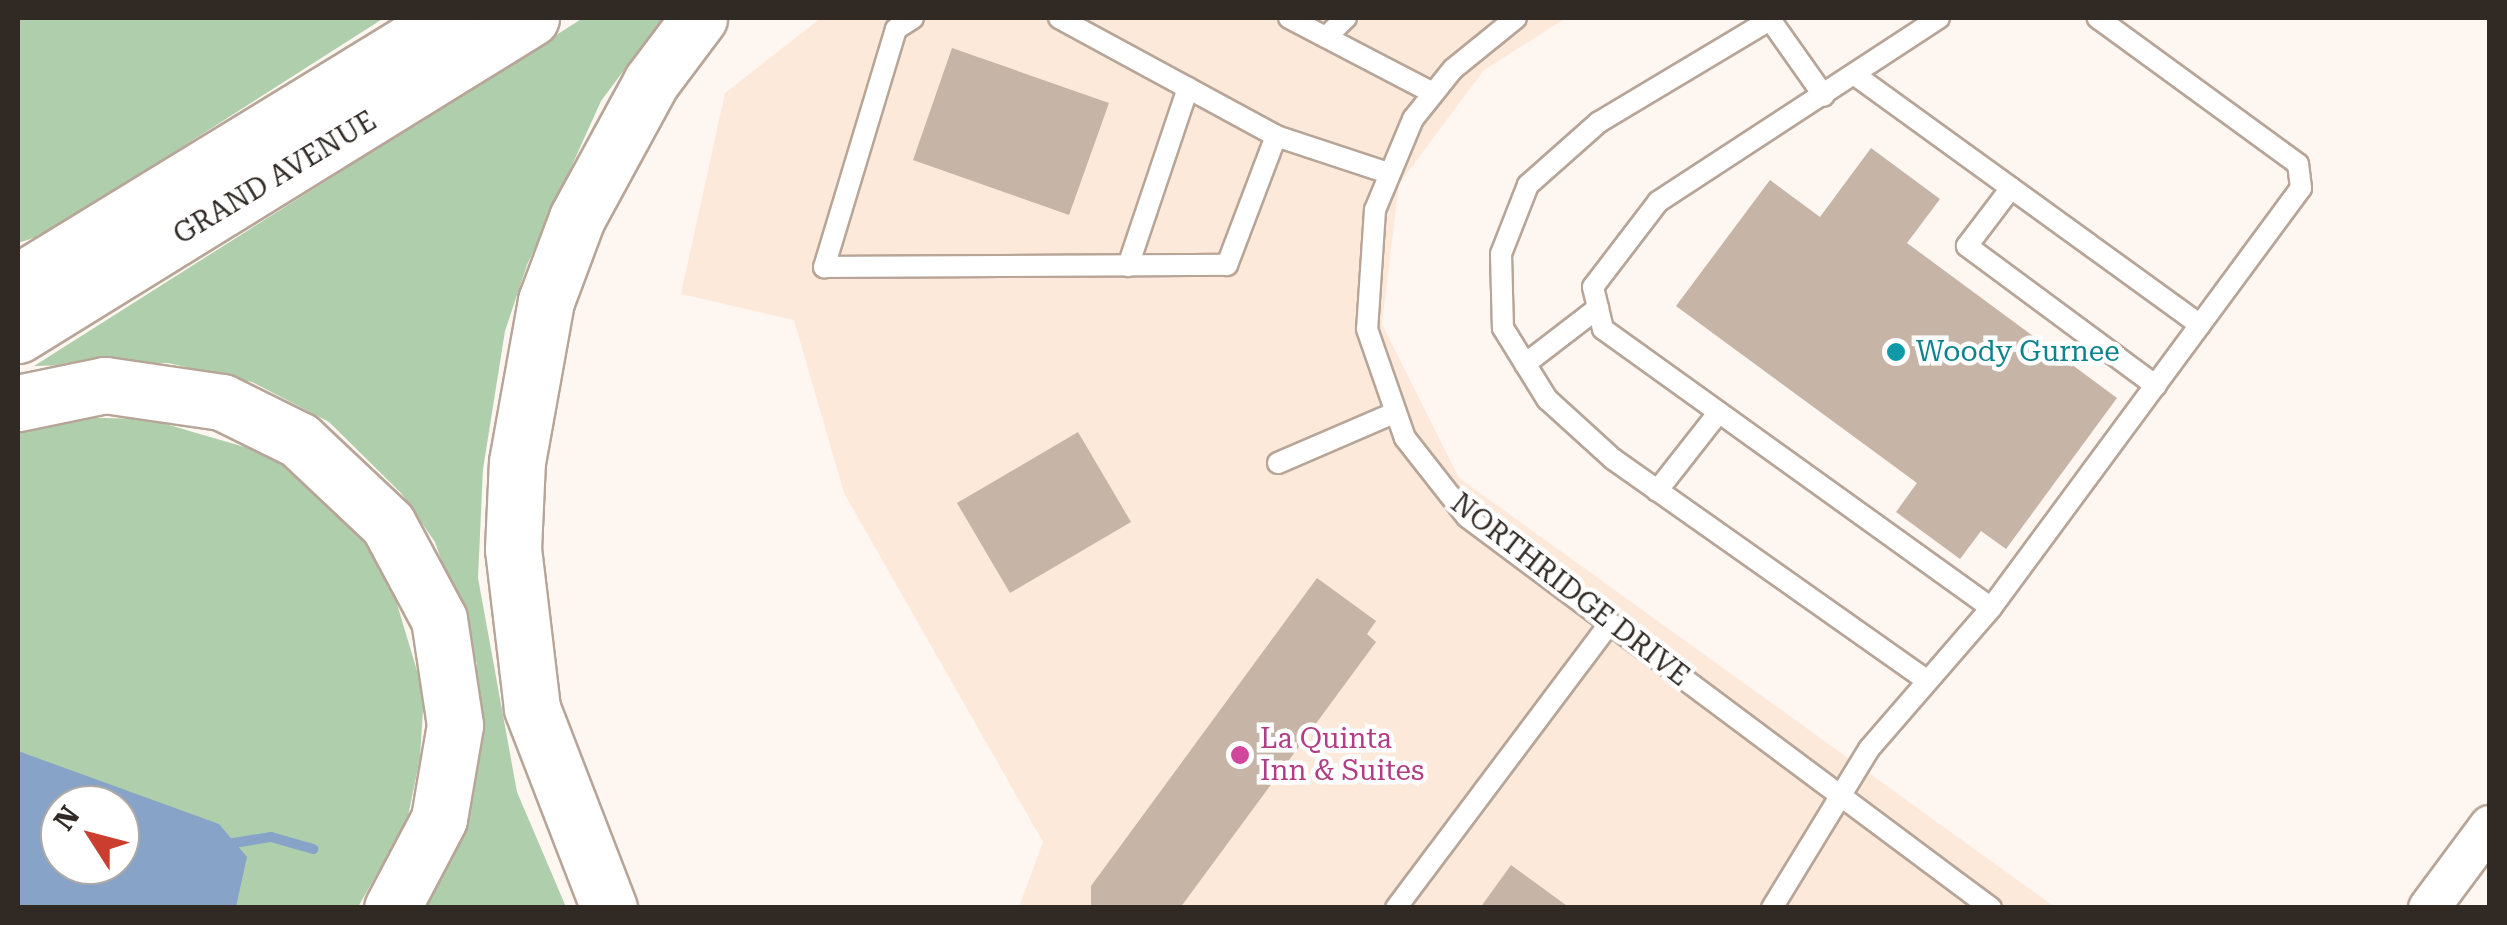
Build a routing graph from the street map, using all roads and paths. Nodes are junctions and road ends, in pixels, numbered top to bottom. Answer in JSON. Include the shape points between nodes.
{"nodes":[{"id":1,"x":449,"y":18,"type":"edge"},
{"id":2,"x":530,"y":18,"type":"edge"},
{"id":3,"x":698,"y":18,"type":"edge"},
{"id":4,"x":913,"y":18,"type":"edge"},
{"id":5,"x":1059,"y":18,"type":"edge"},
{"id":6,"x":1289,"y":18,"type":"edge"},
{"id":7,"x":1346,"y":18,"type":"edge"},
{"id":8,"x":1516,"y":18,"type":"edge"},
{"id":9,"x":1771,"y":18,"type":"edge"},
{"id":10,"x":1939,"y":18,"type":"edge"},
{"id":11,"x":2098,"y":18,"type":"edge"},
{"id":12,"x":1326,"y":36,"type":"junction"},
{"id":13,"x":1854,"y":75,"type":"junction"},
{"id":14,"x":1188,"y":88,"type":"junction"},
{"id":15,"x":1434,"y":94,"type":"junction"},
{"id":16,"x":1824,"y":96,"type":"junction"},
{"id":17,"x":1276,"y":136,"type":"junction"},
{"id":18,"x":1388,"y":173,"type":"junction"},
{"id":19,"x":2011,"y":188,"type":"junction"},
{"id":20,"x":1128,"y":266,"type":"junction"},
{"id":21,"x":18,"y":282,"type":"edge"},
{"id":22,"x":1598,"y":308,"type":"junction"},
{"id":23,"x":2200,"y":325,"type":"junction"},
{"id":24,"x":18,"y":335,"type":"edge"},
{"id":25,"x":1525,"y":364,"type":"junction"},
{"id":26,"x":2156,"y":386,"type":"junction"},
{"id":27,"x":18,"y":402,"type":"edge"},
{"id":28,"x":1394,"y":412,"type":"junction"},
{"id":29,"x":1719,"y":412,"type":"junction"},
{"id":30,"x":1278,"y":462,"type":"dead end"},
{"id":31,"x":1658,"y":490,"type":"junction"},
{"id":32,"x":1991,"y":608,"type":"junction"},
{"id":33,"x":1610,"y":623,"type":"junction"},
{"id":34,"x":1922,"y":677,"type":"junction"},
{"id":35,"x":1840,"y":795,"type":"junction"},
{"id":36,"x":2490,"y":826,"type":"edge"},
{"id":37,"x":392,"y":908,"type":"edge"},
{"id":38,"x":608,"y":908,"type":"edge"},
{"id":39,"x":1396,"y":908,"type":"edge"},
{"id":40,"x":1772,"y":908,"type":"edge"},
{"id":41,"x":1991,"y":908,"type":"edge"},
{"id":42,"x":2429,"y":908,"type":"edge"}],
"edges":[{"from":1,"to":21,"type":"main road","name":"GRAND AVENUE"},
{"from":2,"to":24,"type":"main road","name":"GRAND AVENUE"},
{"from":3,"to":38,"type":"main road","via":[[652,82],[578,218],[546,301],[517,462],[513,548],[532,708]]},
{"from":4,"to":20,"type":"lane","via":[[896,28],[824,267]]},
{"from":5,"to":14,"type":"lane"},
{"from":6,"to":12,"type":"lane"},
{"from":7,"to":12,"type":"lane"},
{"from":8,"to":15,"type":"lane","name":"NORTHRIDGE DRIVE"},
{"from":9,"to":16,"type":"lane"},
{"from":9,"to":25,"type":"lane","via":[[1599,122],[1528,185],[1500,254],[1504,328]]},
{"from":10,"to":13,"type":"lane"},
{"from":11,"to":23,"type":"lane","via":[[2298,164],[2301,188]]},
{"from":12,"to":15,"type":"lane"},
{"from":13,"to":16,"type":"lane"},
{"from":13,"to":19,"type":"lane"},
{"from":14,"to":17,"type":"lane"},
{"from":14,"to":20,"type":"lane"},
{"from":15,"to":18,"type":"lane","name":"NORTHRIDGE DRIVE"},
{"from":16,"to":22,"type":"lane","via":[[1658,202],[1594,287]]},
{"from":17,"to":18,"type":"lane"},
{"from":17,"to":20,"type":"lane","via":[[1228,265]]},
{"from":18,"to":28,"type":"lane","name":"NORTHRIDGE DRIVE","via":[[1366,283],[1367,330]]},
{"from":19,"to":23,"type":"lane"},
{"from":19,"to":26,"type":"lane","via":[[1967,246]]},
{"from":22,"to":25,"type":"lane"},
{"from":22,"to":29,"type":"lane","via":[[1603,329]]},
{"from":23,"to":26,"type":"lane"},
{"from":25,"to":31,"type":"lane","via":[[1547,400]]},
{"from":26,"to":32,"type":"lane"},
{"from":27,"to":37,"type":"main road","via":[[105,385],[222,402],[299,440],[388,524],[439,619],[456,725],[439,819]]},
{"from":28,"to":30,"type":"lane"},
{"from":28,"to":33,"type":"lane","name":"NORTHRIDGE DRIVE","via":[[1433,482],[1467,516]]},
{"from":29,"to":31,"type":"lane"},
{"from":29,"to":32,"type":"lane"},
{"from":31,"to":34,"type":"lane"},
{"from":32,"to":34,"type":"lane"},
{"from":33,"to":35,"type":"lane","name":"NORTHRIDGE DRIVE"},
{"from":33,"to":39,"type":"lane"},
{"from":34,"to":35,"type":"lane"},
{"from":35,"to":40,"type":"lane"},
{"from":35,"to":41,"type":"lane","name":"NORTHRIDGE DRIVE"},
{"from":36,"to":42,"type":"street"}]}
